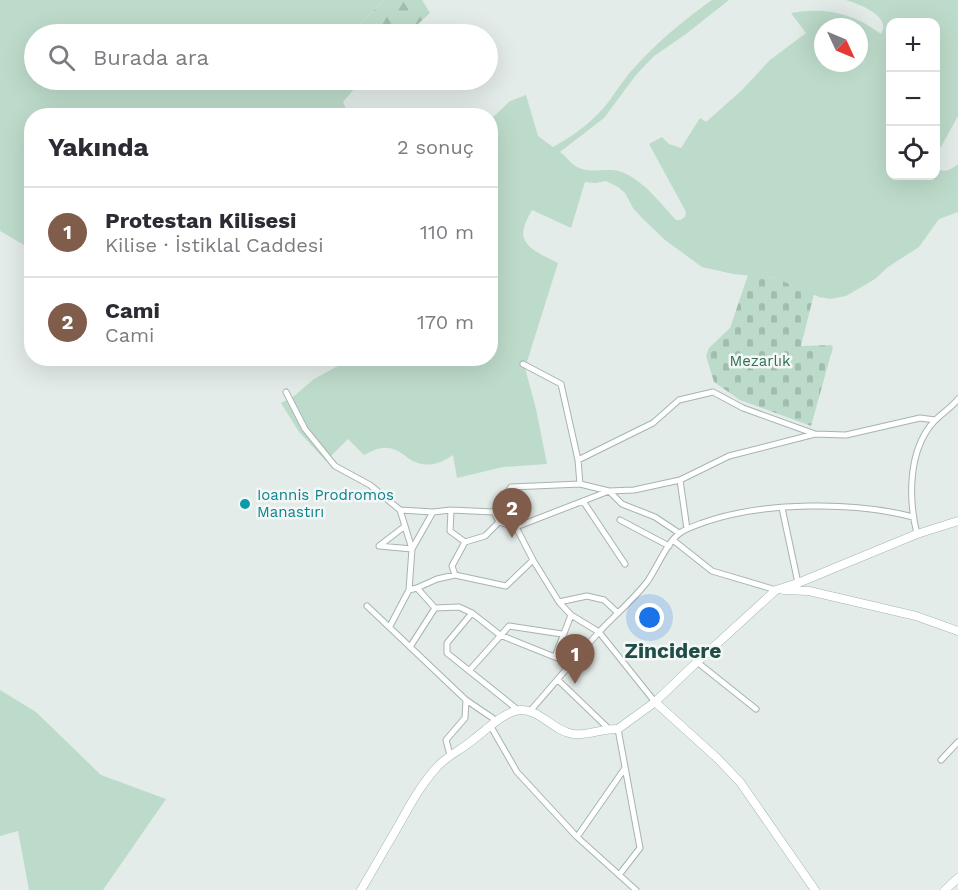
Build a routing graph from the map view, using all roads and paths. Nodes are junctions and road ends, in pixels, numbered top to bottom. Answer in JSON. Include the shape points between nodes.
{"nodes":[{"id":1,"x":523,"y":364,"type":"dead end"},
{"id":2,"x":286,"y":392,"type":"dead end"},
{"id":3,"x":958,"y":399,"type":"edge"},
{"id":4,"x":956,"y":406,"type":"edge"},
{"id":5,"x":935,"y":420,"type":"junction"},
{"id":6,"x":815,"y":434,"type":"junction"},
{"id":7,"x":578,"y":460,"type":"junction"},
{"id":8,"x":680,"y":480,"type":"junction"},
{"id":9,"x":579,"y":484,"type":"junction"},
{"id":10,"x":609,"y":491,"type":"junction"},
{"id":11,"x":583,"y":501,"type":"junction"},
{"id":12,"x":782,"y":508,"type":"junction"},
{"id":13,"x":400,"y":510,"type":"junction"},
{"id":14,"x":452,"y":510,"type":"junction"},
{"id":15,"x":434,"y":512,"type":"junction"},
{"id":16,"x":494,"y":512,"type":"junction"},
{"id":17,"x":913,"y":517,"type":"junction"},
{"id":18,"x":620,"y":520,"type":"dead end"},
{"id":19,"x":958,"y":521,"type":"edge"},
{"id":20,"x":499,"y":522,"type":"junction"},
{"id":21,"x":405,"y":526,"type":"junction"},
{"id":22,"x":516,"y":527,"type":"junction"},
{"id":23,"x":687,"y":529,"type":"junction"},
{"id":24,"x":679,"y":533,"type":"junction"},
{"id":25,"x":917,"y":534,"type":"junction"},
{"id":26,"x":673,"y":540,"type":"junction"},
{"id":27,"x":465,"y":542,"type":"junction"},
{"id":28,"x":669,"y":546,"type":"junction"},
{"id":29,"x":412,"y":549,"type":"junction"},
{"id":30,"x":533,"y":560,"type":"junction"},
{"id":31,"x":625,"y":564,"type":"dead end"},
{"id":32,"x":455,"y":575,"type":"junction"},
{"id":33,"x":798,"y":583,"type":"junction"},
{"id":34,"x":417,"y":588,"type":"junction"},
{"id":35,"x":409,"y":590,"type":"junction"},
{"id":36,"x":776,"y":590,"type":"junction"},
{"id":37,"x":559,"y":602,"type":"junction"},
{"id":38,"x":368,"y":606,"type":"dead end"},
{"id":39,"x":435,"y":608,"type":"junction"},
{"id":40,"x":472,"y":613,"type":"junction"},
{"id":41,"x":618,"y":613,"type":"junction"},
{"id":42,"x":571,"y":615,"type":"junction"},
{"id":43,"x":390,"y":626,"type":"junction"},
{"id":44,"x":958,"y":631,"type":"edge"},
{"id":45,"x":599,"y":632,"type":"junction"},
{"id":46,"x":562,"y":634,"type":"junction"},
{"id":47,"x":500,"y":635,"type":"junction"},
{"id":48,"x":410,"y":647,"type":"junction"},
{"id":49,"x":555,"y":657,"type":"junction"},
{"id":50,"x":697,"y":662,"type":"junction"},
{"id":51,"x":572,"y":664,"type":"junction"},
{"id":52,"x":469,"y":671,"type":"junction"},
{"id":53,"x":558,"y":680,"type":"junction"},
{"id":54,"x":466,"y":700,"type":"junction"},
{"id":55,"x":655,"y":702,"type":"junction"},
{"id":56,"x":756,"y":709,"type":"dead end"},
{"id":57,"x":518,"y":710,"type":"junction"},
{"id":58,"x":531,"y":711,"type":"junction"},
{"id":59,"x":494,"y":723,"type":"junction"},
{"id":60,"x":609,"y":729,"type":"junction"},
{"id":61,"x":618,"y":729,"type":"junction"},
{"id":62,"x":958,"y":742,"type":"edge"},
{"id":63,"x":450,"y":755,"type":"junction"},
{"id":64,"x":941,"y":760,"type":"dead end"},
{"id":65,"x":625,"y":768,"type":"junction"},
{"id":66,"x":578,"y":837,"type":"junction"},
{"id":67,"x":619,"y":875,"type":"junction"},
{"id":68,"x":958,"y":879,"type":"edge"},
{"id":69,"x":361,"y":890,"type":"edge"},
{"id":70,"x":636,"y":890,"type":"edge"},
{"id":71,"x":815,"y":890,"type":"edge"},
{"id":72,"x":945,"y":890,"type":"edge"},
{"id":73,"x":951,"y":890,"type":"edge"}],
"edges":[{"from":1,"to":7,"type":"street","via":[[561,384]]},
{"from":2,"to":13,"type":"street","via":[[304,429],[335,466],[370,485]]},
{"from":3,"to":4,"type":"street"},
{"from":4,"to":5,"type":"street"},
{"from":5,"to":6,"type":"street","via":[[920,418],[846,435]]},
{"from":5,"to":17,"type":"street","via":[[916,455],[911,491]]},
{"from":6,"to":7,"type":"street","via":[[743,408],[713,392],[679,400],[653,423]]},
{"from":6,"to":8,"type":"street","via":[[729,456]]},
{"from":7,"to":9,"type":"street"},
{"from":8,"to":10,"type":"street"},
{"from":8,"to":23,"type":"street"},
{"from":9,"to":10,"type":"street"},
{"from":9,"to":16,"type":"street","via":[[511,487]]},
{"from":10,"to":11,"type":"street"},
{"from":10,"to":24,"type":"street","via":[[622,504],[655,517]]},
{"from":11,"to":22,"type":"street"},
{"from":11,"to":31,"type":"street"},
{"from":12,"to":17,"type":"street","via":[[830,506],[891,511]]},
{"from":12,"to":23,"type":"street","via":[[724,516]]},
{"from":12,"to":33,"type":"street"},
{"from":13,"to":15,"type":"street"},
{"from":13,"to":21,"type":"street"},
{"from":14,"to":15,"type":"street"},
{"from":14,"to":16,"type":"street"},
{"from":14,"to":27,"type":"street","via":[[450,531]]},
{"from":15,"to":29,"type":"street"},
{"from":16,"to":20,"type":"street"},
{"from":17,"to":25,"type":"street"},
{"from":18,"to":28,"type":"street"},
{"from":19,"to":25,"type":"street"},
{"from":20,"to":22,"type":"street"},
{"from":20,"to":27,"type":"street","via":[[485,536]]},
{"from":21,"to":29,"type":"street"},
{"from":21,"to":29,"type":"street","via":[[379,546]]},
{"from":22,"to":30,"type":"street"},
{"from":23,"to":24,"type":"street"},
{"from":24,"to":26,"type":"street"},
{"from":25,"to":33,"type":"street"},
{"from":26,"to":28,"type":"street"},
{"from":26,"to":36,"type":"street","via":[[712,571]]},
{"from":27,"to":32,"type":"street","via":[[452,566]]},
{"from":28,"to":41,"type":"street","via":[[647,582]]},
{"from":29,"to":35,"type":"street"},
{"from":30,"to":32,"type":"street","via":[[506,586]]},
{"from":30,"to":37,"type":"street"},
{"from":32,"to":34,"type":"street"},
{"from":33,"to":36,"type":"street"},
{"from":34,"to":35,"type":"street"},
{"from":34,"to":39,"type":"street"},
{"from":35,"to":43,"type":"street"},
{"from":36,"to":44,"type":"street","via":[[809,591],[916,616]]},
{"from":36,"to":50,"type":"street"},
{"from":37,"to":41,"type":"street","via":[[587,596],[604,600]]},
{"from":37,"to":42,"type":"street"},
{"from":38,"to":43,"type":"street"},
{"from":39,"to":40,"type":"street","via":[[459,607]]},
{"from":39,"to":48,"type":"street"},
{"from":40,"to":47,"type":"street"},
{"from":40,"to":52,"type":"street","via":[[447,643],[447,654]]},
{"from":41,"to":45,"type":"street"},
{"from":42,"to":45,"type":"street"},
{"from":42,"to":46,"type":"street"},
{"from":43,"to":48,"type":"street"},
{"from":45,"to":51,"type":"street"},
{"from":45,"to":55,"type":"street"},
{"from":46,"to":47,"type":"street","via":[[509,626]]},
{"from":46,"to":49,"type":"street"},
{"from":47,"to":49,"type":"street"},
{"from":47,"to":52,"type":"street"},
{"from":48,"to":54,"type":"street"},
{"from":49,"to":51,"type":"street"},
{"from":50,"to":55,"type":"street"},
{"from":50,"to":56,"type":"street"},
{"from":51,"to":53,"type":"street"},
{"from":52,"to":57,"type":"street"},
{"from":53,"to":58,"type":"street"},
{"from":53,"to":60,"type":"street"},
{"from":54,"to":59,"type":"street"},
{"from":54,"to":63,"type":"street","via":[[465,718],[446,740]]},
{"from":55,"to":61,"type":"street"},
{"from":55,"to":71,"type":"street","via":[[740,782]]},
{"from":57,"to":58,"type":"street"},
{"from":57,"to":59,"type":"street"},
{"from":58,"to":60,"type":"street","via":[[572,734]]},
{"from":59,"to":63,"type":"street"},
{"from":59,"to":66,"type":"street","via":[[517,772]]},
{"from":60,"to":61,"type":"street"},
{"from":61,"to":65,"type":"street"},
{"from":62,"to":64,"type":"street"},
{"from":63,"to":69,"type":"street","via":[[420,789]]},
{"from":65,"to":66,"type":"street"},
{"from":65,"to":67,"type":"street","via":[[640,848]]},
{"from":66,"to":67,"type":"street"},
{"from":67,"to":70,"type":"street"},
{"from":68,"to":72,"type":"street"},
{"from":68,"to":73,"type":"street"}]}
